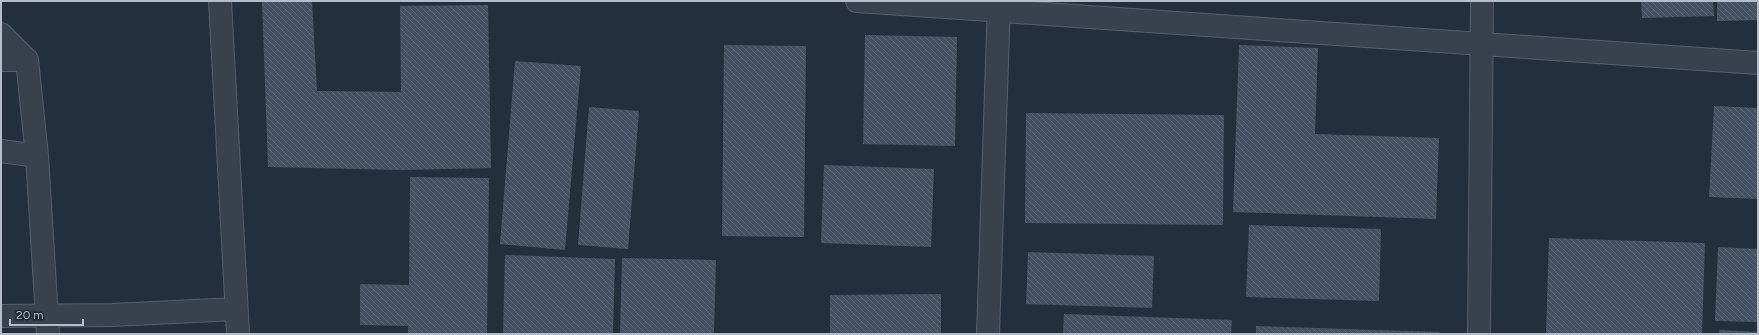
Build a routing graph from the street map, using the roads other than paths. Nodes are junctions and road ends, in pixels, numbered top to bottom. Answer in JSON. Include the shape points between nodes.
{"nodes":[{"id":1,"x":220,"y":1,"type":"edge"},
{"id":2,"x":857,"y":1,"type":"edge"},
{"id":3,"x":1482,"y":1,"type":"edge"},
{"id":4,"x":999,"y":6,"type":"edge"},
{"id":5,"x":1,"y":34,"type":"edge"},
{"id":6,"x":1482,"y":44,"type":"junction"},
{"id":7,"x":1,"y":60,"type":"edge"},
{"id":8,"x":27,"y":60,"type":"junction"},
{"id":9,"x":1758,"y":63,"type":"edge"},
{"id":10,"x":1,"y":151,"type":"edge"},
{"id":11,"x":37,"y":156,"type":"junction"},
{"id":12,"x":236,"y":309,"type":"junction"},
{"id":13,"x":1,"y":316,"type":"edge"},
{"id":14,"x":48,"y":325,"type":"edge"},
{"id":15,"x":238,"y":334,"type":"edge"},
{"id":16,"x":988,"y":334,"type":"edge"},
{"id":17,"x":1479,"y":334,"type":"edge"}],
"edges":[{"from":1,"to":12,"type":"street"},
{"from":2,"to":4,"type":"street"},
{"from":3,"to":6,"type":"street"},
{"from":4,"to":6,"type":"street"},
{"from":4,"to":16,"type":"street"},
{"from":5,"to":8,"type":"street"},
{"from":6,"to":9,"type":"street"},
{"from":6,"to":17,"type":"street"},
{"from":7,"to":8,"type":"street"},
{"from":8,"to":11,"type":"street"},
{"from":10,"to":11,"type":"street"},
{"from":11,"to":14,"type":"street"},
{"from":12,"to":14,"type":"street"},
{"from":12,"to":15,"type":"street"},
{"from":13,"to":14,"type":"street"}]}
